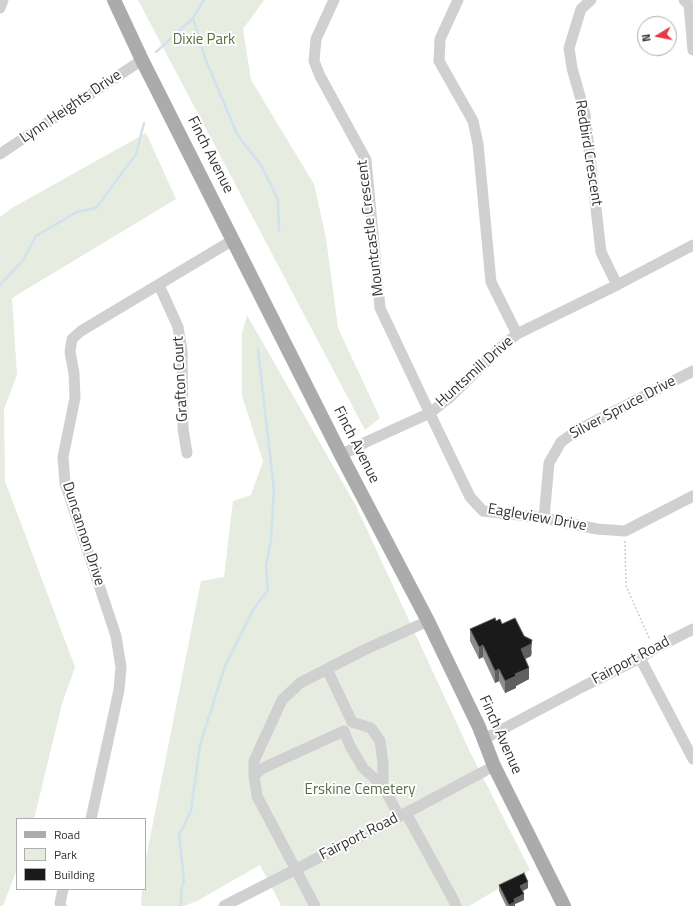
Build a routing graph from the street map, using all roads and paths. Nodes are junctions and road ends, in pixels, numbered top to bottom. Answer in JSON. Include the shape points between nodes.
{"nodes":[{"id":1,"x":3,"y":0,"type":"edge"},
{"id":2,"x":114,"y":0,"type":"edge"},
{"id":3,"x":334,"y":0,"type":"edge"},
{"id":4,"x":458,"y":0,"type":"edge"},
{"id":5,"x":590,"y":0,"type":"edge"},
{"id":6,"x":684,"y":0,"type":"edge"},
{"id":7,"x":0,"y":8,"type":"edge"},
{"id":8,"x":693,"y":50,"type":"edge"},
{"id":9,"x":142,"y":60,"type":"junction"},
{"id":10,"x":0,"y":154,"type":"edge"},
{"id":11,"x":233,"y":240,"type":"junction"},
{"id":12,"x":693,"y":245,"type":"edge"},
{"id":13,"x":158,"y":285,"type":"junction"},
{"id":14,"x":617,"y":285,"type":"junction"},
{"id":15,"x":517,"y":334,"type":"junction"},
{"id":16,"x":693,"y":371,"type":"edge"},
{"id":17,"x":430,"y":413,"type":"junction"},
{"id":18,"x":187,"y":453,"type":"dead end"},
{"id":19,"x":342,"y":455,"type":"junction"},
{"id":20,"x":693,"y":496,"type":"edge"},
{"id":21,"x":544,"y":518,"type":"junction"},
{"id":22,"x":625,"y":531,"type":"junction"},
{"id":23,"x":428,"y":621,"type":"junction"},
{"id":24,"x":693,"y":629,"type":"edge"},
{"id":25,"x":654,"y":649,"type":"junction"},
{"id":26,"x":640,"y":658,"type":"junction"},
{"id":27,"x":327,"y":669,"type":"junction"},
{"id":28,"x":352,"y":722,"type":"junction"},
{"id":29,"x":344,"y":731,"type":"junction"},
{"id":30,"x":484,"y":740,"type":"junction"},
{"id":31,"x":693,"y":759,"type":"edge"},
{"id":32,"x":494,"y":766,"type":"junction"},
{"id":33,"x":254,"y":776,"type":"junction"},
{"id":34,"x":383,"y":786,"type":"junction"},
{"id":35,"x":402,"y":814,"type":"junction"},
{"id":36,"x":91,"y":818,"type":"edge"},
{"id":37,"x":296,"y":869,"type":"junction"},
{"id":38,"x":63,"y":890,"type":"edge"},
{"id":39,"x":61,"y":906,"type":"edge"},
{"id":40,"x":224,"y":906,"type":"edge"},
{"id":41,"x":315,"y":906,"type":"edge"},
{"id":42,"x":456,"y":906,"type":"edge"},
{"id":43,"x":564,"y":906,"type":"edge"}],
"edges":[{"from":1,"to":7,"type":"street"},
{"from":2,"to":9,"type":"main road","name":"Finch Avenue"},
{"from":3,"to":17,"type":"street","name":"Mountcastle Crescent","via":[[316,39],[314,61],[366,160],[380,308]]},
{"from":4,"to":15,"type":"street","via":[[440,39],[439,61],[473,121],[478,144],[491,282]]},
{"from":5,"to":14,"type":"street","name":"Redbird Crescent","via":[[581,9],[569,48],[585,114],[601,252]]},
{"from":6,"to":8,"type":"street","via":[[689,5]]},
{"from":9,"to":10,"type":"street","name":"Lynn Heights Drive"},
{"from":9,"to":11,"type":"main road","name":"Finch Avenue"},
{"from":11,"to":13,"type":"street","name":"Duncannon Drive"},
{"from":11,"to":19,"type":"main road","name":"Finch Avenue"},
{"from":12,"to":14,"type":"street","name":"Huntsmill Drive"},
{"from":13,"to":18,"type":"street","name":"Grafton Court","via":[[178,327],[182,351],[183,429]]},
{"from":13,"to":36,"type":"street","name":"Duncannon Drive","via":[[81,331],[72,339],[70,352],[75,398],[63,458],[65,483],[116,636],[121,667],[119,690]]},
{"from":14,"to":15,"type":"street","name":"Huntsmill Drive"},
{"from":15,"to":17,"type":"street","name":"Huntsmill Drive"},
{"from":16,"to":21,"type":"street","name":"Silver Spruce Drive","via":[[578,430],[561,442],[549,464]]},
{"from":17,"to":19,"type":"street","name":"Huntsmill Drive"},
{"from":17,"to":21,"type":"street","name":"Eagleview Drive","via":[[470,497],[483,511]]},
{"from":19,"to":23,"type":"main road","name":"Finch Avenue"},
{"from":20,"to":22,"type":"street"},
{"from":21,"to":22,"type":"street","name":"Eagleview Drive","via":[[597,529]]},
{"from":22,"to":25,"type":"path","via":[[626,586]]},
{"from":23,"to":27,"type":"street"},
{"from":23,"to":30,"type":"main road","name":"Finch Avenue"},
{"from":24,"to":25,"type":"street","name":"Fairport Road"},
{"from":25,"to":26,"type":"street","name":"Fairport Road"},
{"from":26,"to":30,"type":"street","name":"Fairport Road"},
{"from":26,"to":31,"type":"street"},
{"from":27,"to":28,"type":"street"},
{"from":27,"to":33,"type":"street","via":[[300,682],[282,700],[254,761]]},
{"from":28,"to":29,"type":"street"},
{"from":28,"to":34,"type":"street","via":[[371,728],[380,741]]},
{"from":29,"to":33,"type":"street","via":[[263,768]]},
{"from":29,"to":34,"type":"street","via":[[364,768]]},
{"from":30,"to":32,"type":"main road","name":"Finch Avenue"},
{"from":32,"to":35,"type":"street","name":"Fairport Road"},
{"from":32,"to":43,"type":"main road","name":"Finch Avenue"},
{"from":33,"to":37,"type":"street","via":[[257,796]]},
{"from":34,"to":35,"type":"street"},
{"from":35,"to":37,"type":"street","name":"Fairport Road"},
{"from":35,"to":42,"type":"street"},
{"from":37,"to":40,"type":"street","name":"Fairport Road"},
{"from":37,"to":41,"type":"street"},
{"from":38,"to":39,"type":"street"}]}
